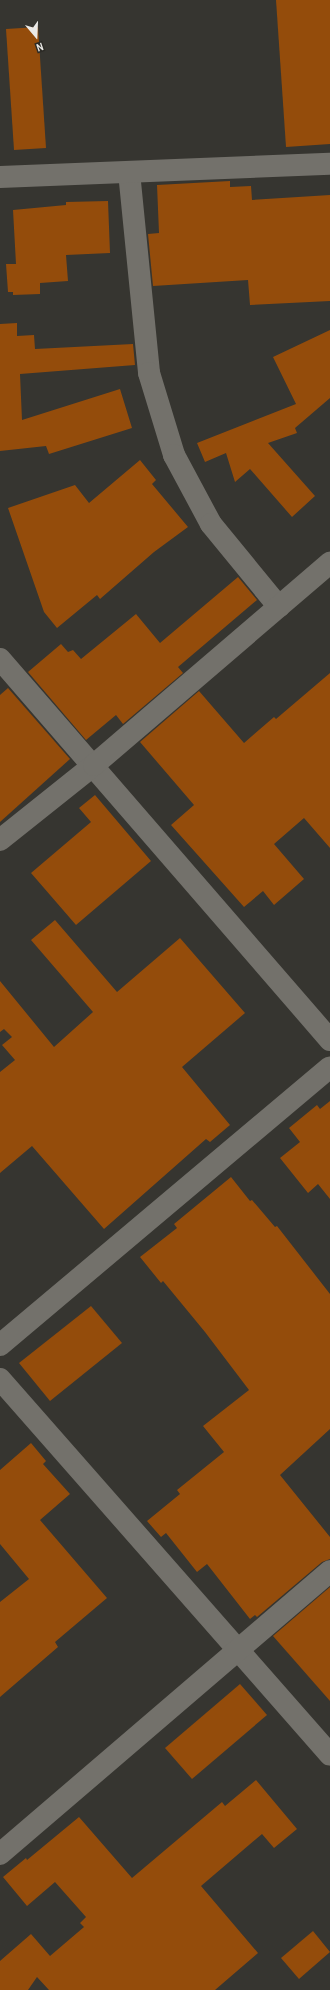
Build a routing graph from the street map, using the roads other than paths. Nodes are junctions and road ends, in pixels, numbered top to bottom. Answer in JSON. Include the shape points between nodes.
{"nodes":[{"id":1,"x":330,"y":164,"type":"edge"},
{"id":2,"x":129,"y":172,"type":"junction"},
{"id":3,"x":0,"y":177,"type":"edge"},
{"id":4,"x":330,"y":563,"type":"edge"},
{"id":5,"x":278,"y":607,"type":"junction"},
{"id":6,"x":0,"y":659,"type":"edge"},
{"id":7,"x":94,"y":765,"type":"junction"},
{"id":8,"x":0,"y":840,"type":"edge"},
{"id":9,"x":330,"y":1040,"type":"edge"},
{"id":10,"x":330,"y":1067,"type":"edge"},
{"id":11,"x":0,"y":1345,"type":"edge"},
{"id":12,"x":0,"y":1379,"type":"edge"},
{"id":13,"x":330,"y":1571,"type":"edge"},
{"id":14,"x":237,"y":1650,"type":"junction"},
{"id":15,"x":330,"y":1754,"type":"edge"},
{"id":16,"x":0,"y":1854,"type":"edge"}],
"edges":[{"from":1,"to":2,"type":"street"},
{"from":2,"to":3,"type":"street"},
{"from":2,"to":5,"type":"street","via":[[149,373],[174,455],[211,524]]},
{"from":4,"to":5,"type":"street"},
{"from":5,"to":7,"type":"street"},
{"from":6,"to":7,"type":"street"},
{"from":7,"to":8,"type":"street"},
{"from":7,"to":9,"type":"street"},
{"from":10,"to":11,"type":"street"},
{"from":12,"to":14,"type":"street"},
{"from":13,"to":14,"type":"street"},
{"from":14,"to":15,"type":"street"},
{"from":14,"to":16,"type":"street"}]}
